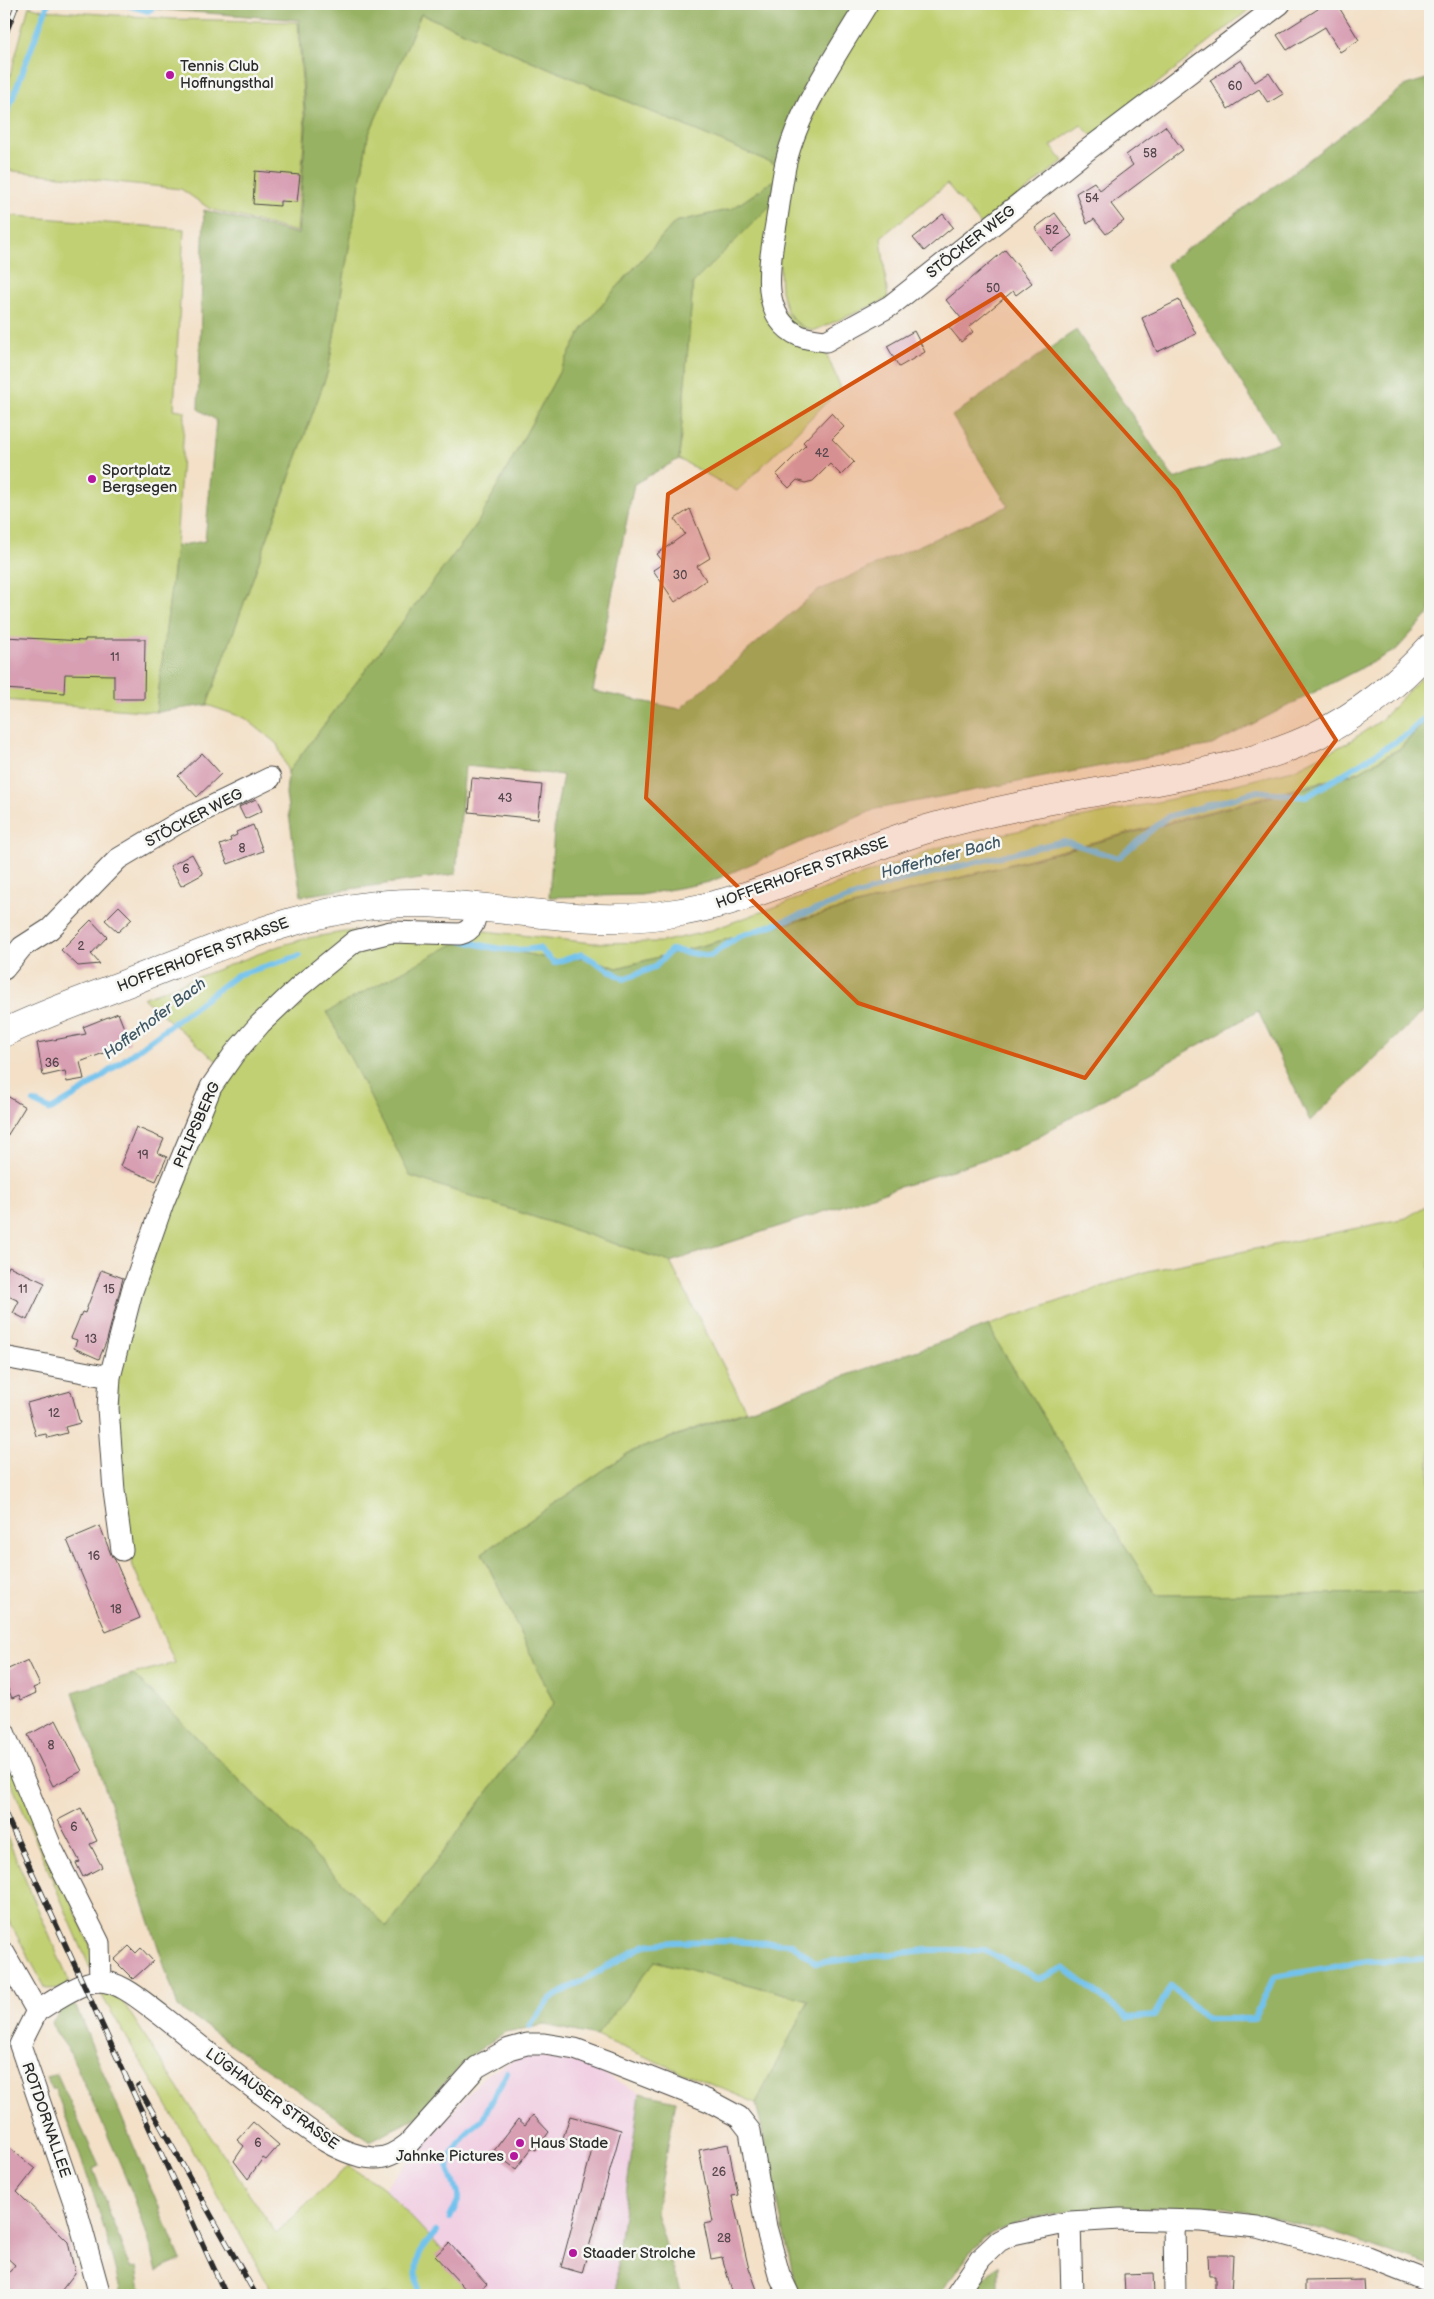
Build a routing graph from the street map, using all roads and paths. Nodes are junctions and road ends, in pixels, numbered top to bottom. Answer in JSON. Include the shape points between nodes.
{"nodes":[{"id":1,"x":867,"y":4,"type":"edge"},
{"id":2,"x":1280,"y":4,"type":"edge"},
{"id":3,"x":1430,"y":648,"type":"edge"},
{"id":4,"x":270,"y":778,"type":"dead end"},
{"id":5,"x":477,"y":908,"type":"junction"},
{"id":6,"x":4,"y":969,"type":"edge"},
{"id":7,"x":4,"y":1033,"type":"edge"},
{"id":8,"x":4,"y":1357,"type":"edge"},
{"id":9,"x":110,"y":1377,"type":"junction"},
{"id":10,"x":122,"y":1550,"type":"dead end"},
{"id":11,"x":4,"y":1732,"type":"edge"},
{"id":12,"x":4,"y":1953,"type":"edge"},
{"id":13,"x":100,"y":1981,"type":"junction"},
{"id":14,"x":37,"y":2011,"type":"junction"},
{"id":15,"x":12,"y":2046,"type":"edge"},
{"id":16,"x":1174,"y":2221,"type":"junction"},
{"id":17,"x":1070,"y":2222,"type":"junction"},
{"id":18,"x":1430,"y":2282,"type":"edge"},
{"id":19,"x":100,"y":2295,"type":"edge"},
{"id":20,"x":790,"y":2295,"type":"edge"},
{"id":21,"x":956,"y":2295,"type":"edge"},
{"id":22,"x":1072,"y":2295,"type":"edge"},
{"id":23,"x":1175,"y":2295,"type":"edge"}],
"edges":[{"from":1,"to":2,"type":"street","name":"STÖCKER WEG","via":[[822,79],[786,161],[769,274],[771,303],[783,323],[799,336],[826,341],[890,306],[1086,151]]},
{"from":3,"to":5,"type":"street","name":"HOFFERHOFER STRASSE","via":[[1384,693],[1351,716],[1308,739],[1239,763],[964,819],[870,849],[758,892],[690,910],[629,919],[592,919]]},
{"from":4,"to":6,"type":"street","name":"STÖCKER WEG","via":[[178,823],[118,859],[50,929],[22,947]]},
{"from":5,"to":7,"type":"street","name":"HOFFERHOFER STRASSE","via":[[420,903],[371,905],[316,914],[257,932]]},
{"from":5,"to":9,"type":"street","name":"PFLIPSBERG","via":[[474,924],[468,932],[391,932],[355,941],[301,985],[234,1054],[211,1086],[163,1203],[132,1291]]},
{"from":8,"to":9,"type":"street"},
{"from":9,"to":10,"type":"street","name":"PFLIPSBERG","via":[[108,1408]]},
{"from":11,"to":13,"type":"street","via":[[52,1849],[99,1943]]},
{"from":12,"to":14,"type":"street"},
{"from":13,"to":14,"type":"street","via":[[68,1993]]},
{"from":13,"to":20,"type":"street","name":"LÜGHAUSER STRASSE","via":[[131,1994],[294,2118],[341,2149],[358,2156],[376,2159],[398,2152],[428,2124],[477,2067],[509,2049],[527,2044],[575,2049],[709,2101],[739,2117],[750,2131],[766,2227],[779,2274]]},
{"from":14,"to":15,"type":"street","name":"ROTDORNALLEE"},
{"from":15,"to":19,"type":"street","name":"ROTDORNALLEE","via":[[76,2208]]},
{"from":16,"to":17,"type":"street"},
{"from":16,"to":18,"type":"street","via":[[1257,2227],[1367,2257]]},
{"from":16,"to":23,"type":"street"},
{"from":17,"to":21,"type":"street","via":[[1014,2234],[998,2241],[981,2258]]},
{"from":17,"to":22,"type":"street"}]}
